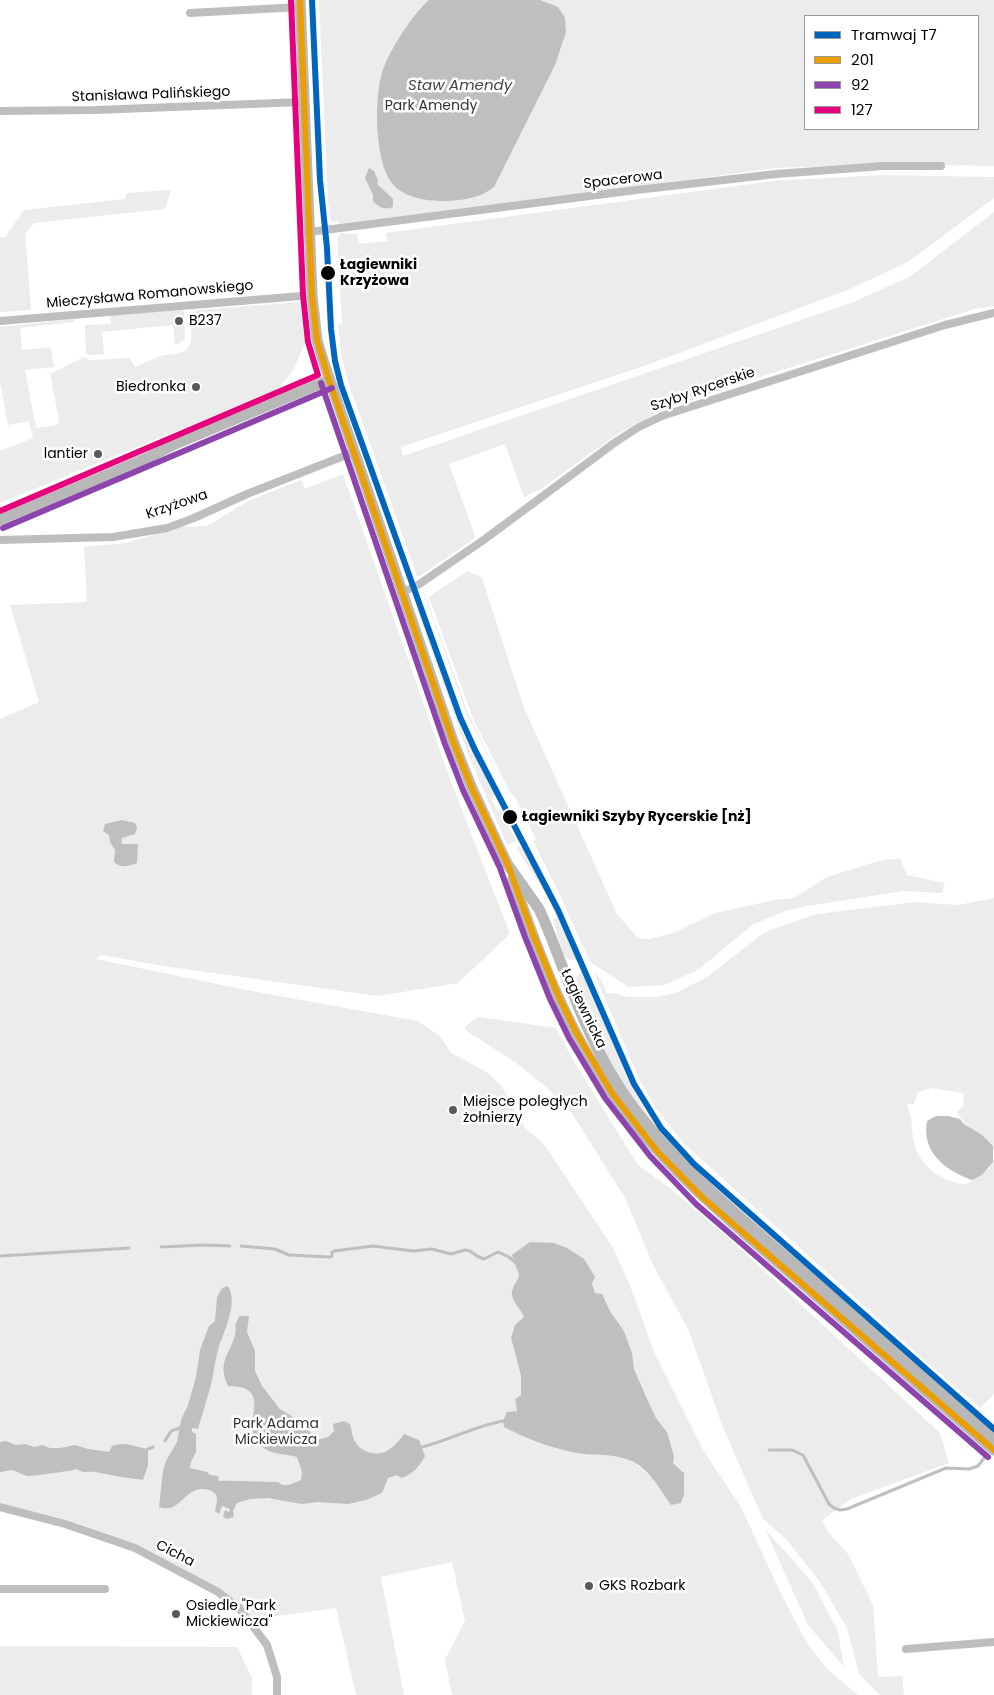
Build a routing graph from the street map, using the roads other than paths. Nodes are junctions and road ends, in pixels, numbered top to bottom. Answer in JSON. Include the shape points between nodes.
{"nodes":[{"id":1,"x":300,"y":4,"type":"edge"},
{"id":2,"x":190,"y":13,"type":"dead end"},
{"id":3,"x":303,"y":102,"type":"junction"},
{"id":4,"x":0,"y":111,"type":"edge"},
{"id":5,"x":941,"y":166,"type":"dead end"},
{"id":6,"x":309,"y":232,"type":"junction"},
{"id":7,"x":301,"y":296,"type":"dead end"},
{"id":8,"x":994,"y":313,"type":"edge"},
{"id":9,"x":0,"y":320,"type":"edge"},
{"id":10,"x":329,"y":380,"type":"junction"},
{"id":11,"x":354,"y":452,"type":"junction"},
{"id":12,"x":0,"y":520,"type":"edge"},
{"id":13,"x":0,"y":540,"type":"edge"},
{"id":14,"x":403,"y":592,"type":"junction"},
{"id":15,"x":508,"y":865,"type":"junction"},
{"id":16,"x":994,"y":1438,"type":"edge"},
{"id":17,"x":994,"y":1450,"type":"edge"},
{"id":18,"x":0,"y":1507,"type":"edge"},
{"id":19,"x":0,"y":1588,"type":"edge"},
{"id":20,"x":105,"y":1589,"type":"dead end"},
{"id":21,"x":994,"y":1642,"type":"edge"},
{"id":22,"x":906,"y":1649,"type":"dead end"},
{"id":23,"x":277,"y":1695,"type":"edge"}],
"edges":[{"from":1,"to":2,"type":"street"},
{"from":1,"to":3,"type":"main road","name":"Łagiewnicka"},
{"from":3,"to":4,"type":"street","name":"Stanisława Palińskiego"},
{"from":3,"to":6,"type":"main road","name":"Łagiewnicka"},
{"from":5,"to":6,"type":"street","name":"Spacerowa","via":[[883,166],[768,175]]},
{"from":6,"to":10,"type":"main road","name":"Łagiewnicka","via":[[314,318]]},
{"from":7,"to":9,"type":"street","name":"Mieczysława Romanowskiego"},
{"from":8,"to":14,"type":"street","name":"Szyby Rycerskie","via":[[945,325],[735,391],[639,427],[486,539],[418,586]]},
{"from":10,"to":11,"type":"main road","name":"Łagiewnicka"},
{"from":10,"to":12,"type":"main road"},
{"from":11,"to":13,"type":"street","name":"Krzyżowa","via":[[167,528],[113,537]]},
{"from":11,"to":14,"type":"main road","name":"Łagiewnicka"},
{"from":14,"to":15,"type":"main road","name":"Łagiewnicka","via":[[453,741]]},
{"from":15,"to":16,"type":"main road","name":"Łagiewnicka","via":[[542,915],[586,1029],[600,1056],[648,1127],[709,1190]]},
{"from":15,"to":17,"type":"main road","name":"Łagiewnicka","via":[[533,934],[577,1034],[612,1093],[657,1151],[710,1204]]},
{"from":18,"to":23,"type":"street","name":"Cicha","via":[[65,1524],[134,1548],[218,1592],[240,1608],[268,1645],[277,1677]]},
{"from":19,"to":20,"type":"street"},
{"from":21,"to":22,"type":"street"}]}
